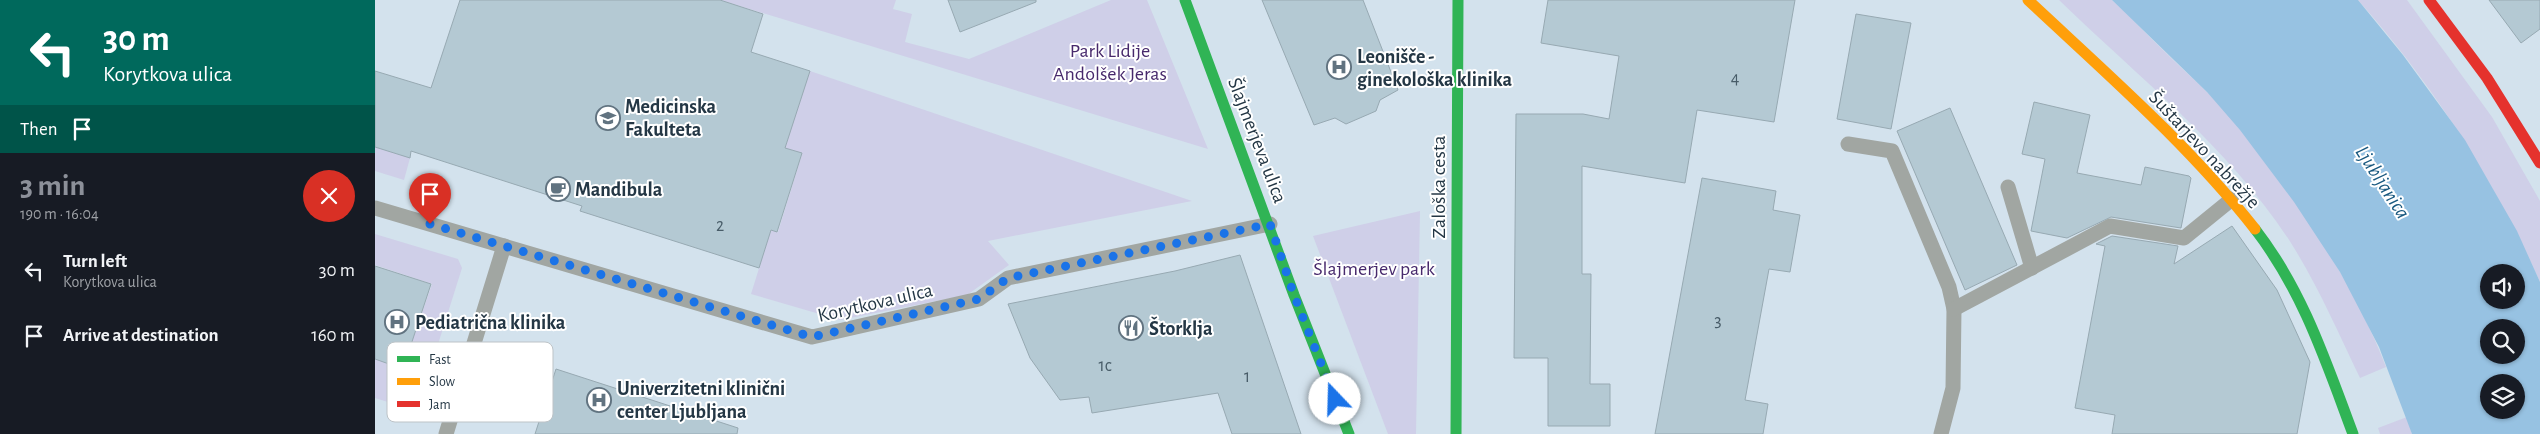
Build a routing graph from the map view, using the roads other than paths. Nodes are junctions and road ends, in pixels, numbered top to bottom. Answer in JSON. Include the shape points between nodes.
{"nodes":[{"id":1,"x":1185,"y":0,"type":"edge"},
{"id":2,"x":1458,"y":0,"type":"edge"},
{"id":3,"x":2028,"y":0,"type":"edge"},
{"id":4,"x":2429,"y":0,"type":"edge"},
{"id":5,"x":1848,"y":144,"type":"dead end"},
{"id":6,"x":2540,"y":163,"type":"edge"},
{"id":7,"x":2008,"y":187,"type":"dead end"},
{"id":8,"x":2232,"y":199,"type":"junction"},
{"id":9,"x":375,"y":208,"type":"edge"},
{"id":10,"x":1270,"y":224,"type":"junction"},
{"id":11,"x":504,"y":246,"type":"junction"},
{"id":12,"x":2032,"y":268,"type":"junction"},
{"id":13,"x":1953,"y":310,"type":"junction"},
{"id":14,"x":474,"y":342,"type":"edge"},
{"id":15,"x":449,"y":422,"type":"edge"},
{"id":16,"x":445,"y":434,"type":"edge"},
{"id":17,"x":1349,"y":434,"type":"edge"},
{"id":18,"x":1456,"y":434,"type":"edge"},
{"id":19,"x":1941,"y":434,"type":"edge"},
{"id":20,"x":2353,"y":434,"type":"edge"}],
"edges":[{"from":1,"to":10,"type":"street","name":"Šlajmerjeva ulica"},
{"from":2,"to":18,"type":"street","name":"Zaloška cesta"},
{"from":3,"to":8,"type":"street","name":"Šuštarjevo nabrežje"},
{"from":4,"to":6,"type":"street","via":[[2487,78]]},
{"from":5,"to":13,"type":"lane","via":[[1892,151],[1949,287]]},
{"from":7,"to":12,"type":"lane"},
{"from":8,"to":12,"type":"lane","via":[[2184,238],[2111,226]]},
{"from":8,"to":20,"type":"street","name":"Šuštarjevo nabrežje","via":[[2288,277],[2309,316]]},
{"from":9,"to":11,"type":"lane","name":"Korytkova ulica"},
{"from":10,"to":11,"type":"lane","name":"Korytkova ulica","via":[[1008,278],[979,299],[812,337]]},
{"from":10,"to":17,"type":"street","name":"Šlajmerjeva ulica","via":[[1294,295]]},
{"from":11,"to":14,"type":"lane"},
{"from":12,"to":13,"type":"lane"},
{"from":13,"to":19,"type":"lane","via":[[1953,388]]},
{"from":15,"to":16,"type":"lane"}]}
